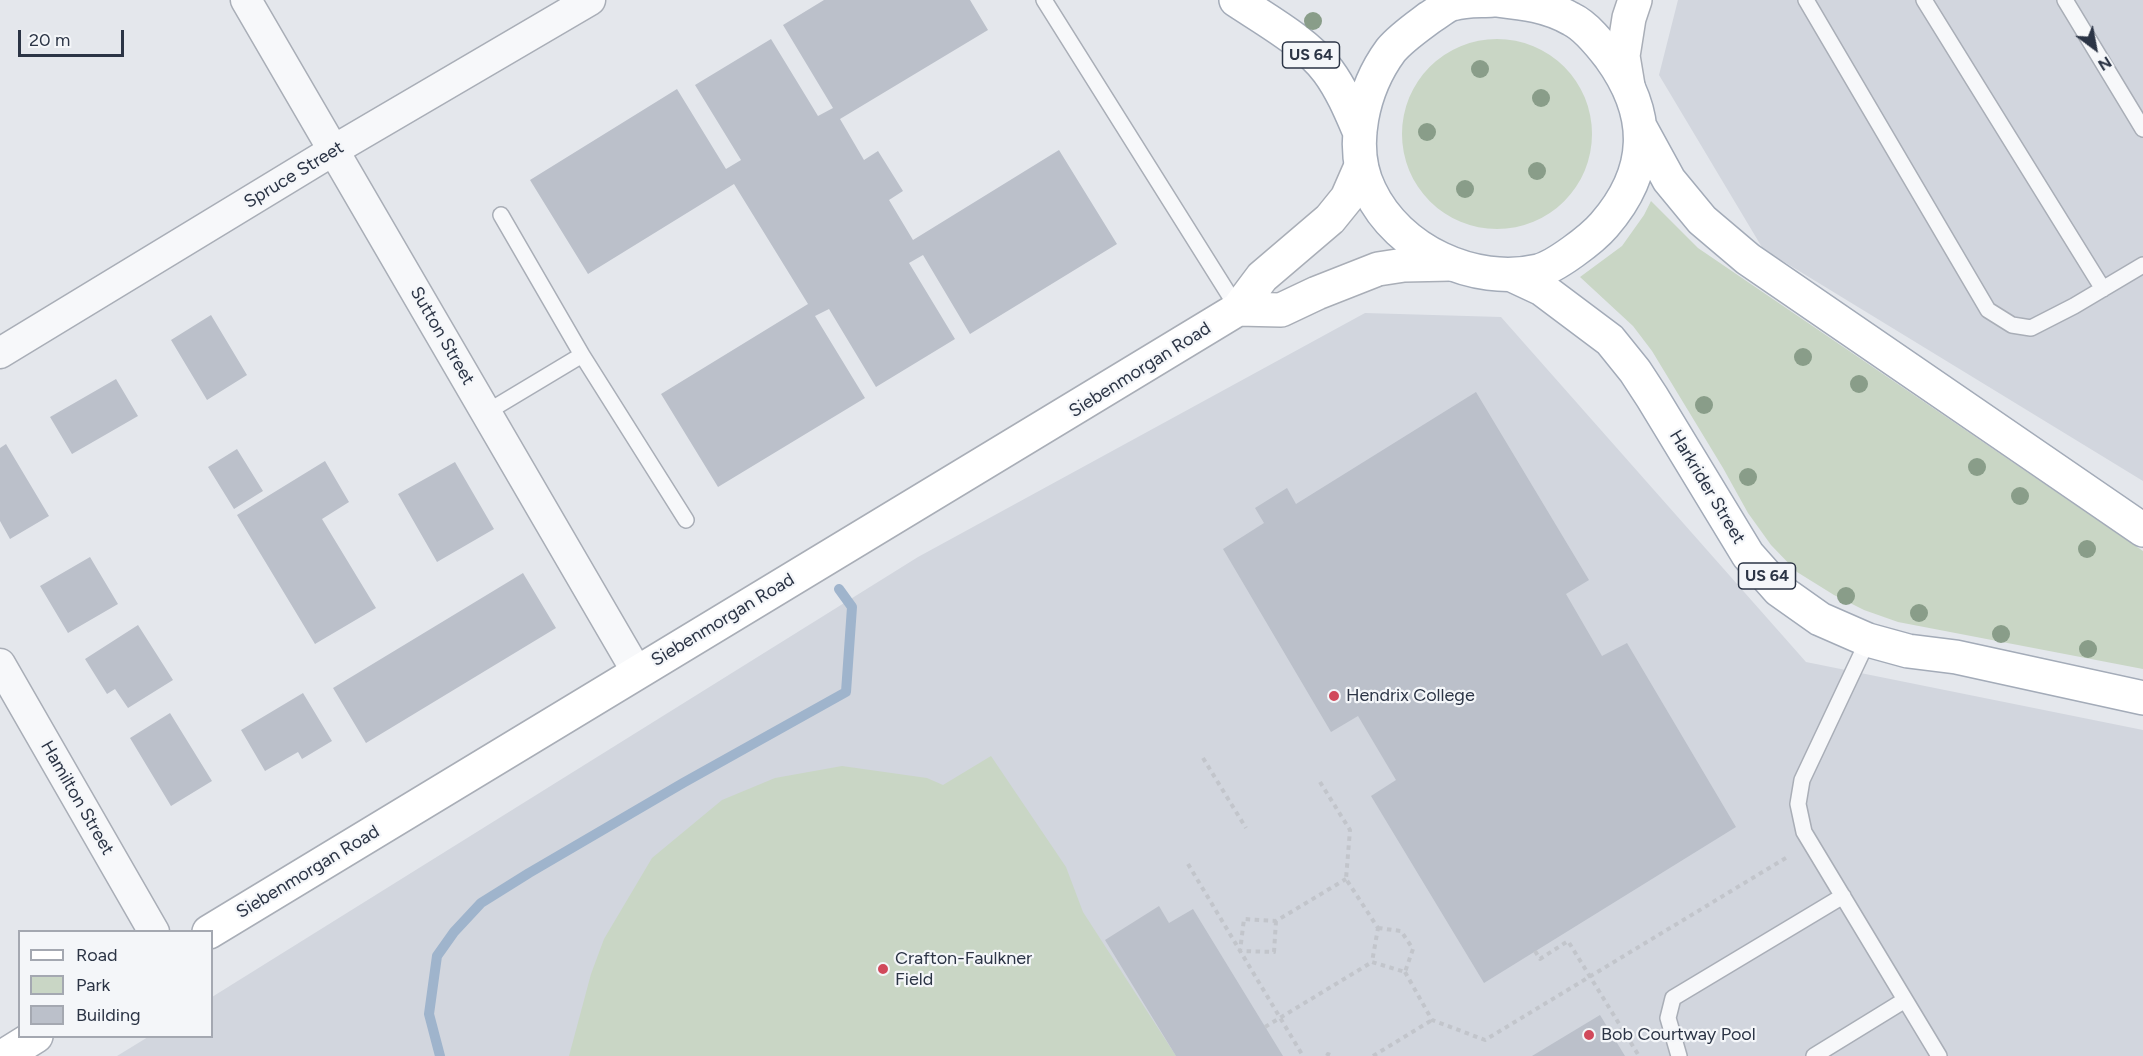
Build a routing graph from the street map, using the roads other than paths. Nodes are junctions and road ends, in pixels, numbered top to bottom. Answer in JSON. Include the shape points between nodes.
{"nodes":[{"id":1,"x":246,"y":0,"type":"edge"},
{"id":2,"x":590,"y":0,"type":"edge"},
{"id":3,"x":1044,"y":0,"type":"edge"},
{"id":4,"x":1236,"y":0,"type":"edge"},
{"id":5,"x":1493,"y":0,"type":"edge"},
{"id":6,"x":1498,"y":0,"type":"edge"},
{"id":7,"x":1635,"y":0,"type":"edge"},
{"id":8,"x":1806,"y":0,"type":"edge"},
{"id":9,"x":1924,"y":0,"type":"edge"},
{"id":10,"x":2066,"y":0,"type":"edge"},
{"id":11,"x":1442,"y":2,"type":"edge"},
{"id":12,"x":1628,"y":86,"type":"junction"},
{"id":13,"x":1641,"y":127,"type":"junction"},
{"id":14,"x":2143,"y":129,"type":"edge"},
{"id":15,"x":1360,"y":133,"type":"junction"},
{"id":16,"x":334,"y":150,"type":"junction"},
{"id":17,"x":1361,"y":166,"type":"junction"},
{"id":18,"x":501,"y":215,"type":"dead end"},
{"id":19,"x":1451,"y":264,"type":"junction"},
{"id":20,"x":2143,"y":265,"type":"edge"},
{"id":21,"x":1512,"y":275,"type":"junction"},
{"id":22,"x":2103,"y":289,"type":"junction"},
{"id":23,"x":1238,"y":309,"type":"junction"},
{"id":24,"x":0,"y":353,"type":"edge"},
{"id":25,"x":582,"y":355,"type":"junction"},
{"id":26,"x":487,"y":412,"type":"junction"},
{"id":27,"x":686,"y":520,"type":"dead end"},
{"id":28,"x":2143,"y":530,"type":"edge"},
{"id":29,"x":1868,"y":640,"type":"junction"},
{"id":30,"x":637,"y":672,"type":"junction"},
{"id":31,"x":2,"y":673,"type":"edge"},
{"id":32,"x":2143,"y":698,"type":"edge"},
{"id":33,"x":1843,"y":897,"type":"junction"},
{"id":34,"x":153,"y":930,"type":"edge"},
{"id":35,"x":212,"y":930,"type":"edge"},
{"id":36,"x":1905,"y":1000,"type":"junction"},
{"id":37,"x":33,"y":1038,"type":"edge"},
{"id":38,"x":4,"y":1056,"type":"edge"},
{"id":39,"x":1678,"y":1056,"type":"edge"},
{"id":40,"x":1814,"y":1056,"type":"edge"},
{"id":41,"x":1939,"y":1056,"type":"edge"}],
"edges":[{"from":1,"to":16,"type":"street","name":"Sutton Street"},
{"from":2,"to":16,"type":"street","name":"Spruce Street"},
{"from":3,"to":23,"type":"lane"},
{"from":4,"to":15,"type":"main road","number":"US 64","via":[[1299,43],[1328,70]]},
{"from":5,"to":11,"type":"main road"},
{"from":6,"to":12,"type":"main road","via":[[1536,4],[1573,19],[1602,46]]},
{"from":7,"to":12,"type":"main road","via":[[1623,56]]},
{"from":8,"to":22,"type":"lane","via":[[1989,310],[2012,325],[2031,328]]},
{"from":9,"to":22,"type":"lane"},
{"from":10,"to":14,"type":"lane"},
{"from":11,"to":15,"type":"main road","via":[[1393,49],[1375,76]]},
{"from":12,"to":13,"type":"main road"},
{"from":13,"to":21,"type":"main road","via":[[1638,165],[1618,209],[1597,233],[1569,254],[1540,271]]},
{"from":13,"to":28,"type":"main road","via":[[1669,180],[1702,220],[1748,259]]},
{"from":15,"to":17,"type":"main road"},
{"from":16,"to":24,"type":"street","name":"Spruce Street"},
{"from":16,"to":26,"type":"street","name":"Sutton Street"},
{"from":17,"to":19,"type":"main road","via":[[1370,192],[1386,217],[1417,246]]},
{"from":17,"to":23,"type":"main road","name":"Siebenmorgan Road","via":[[1347,198],[1330,219],[1262,277]]},
{"from":18,"to":25,"type":"lane"},
{"from":19,"to":21,"type":"main road"},
{"from":19,"to":23,"type":"main road","via":[[1377,269],[1281,310]]},
{"from":20,"to":22,"type":"lane"},
{"from":21,"to":29,"type":"main road","name":"Harkrider Street","number":"US 64","via":[[1542,289],[1610,340],[1646,388],[1748,555],[1779,590],[1820,619]]},
{"from":23,"to":30,"type":"main road","name":"Siebenmorgan Road"},
{"from":25,"to":26,"type":"lane"},
{"from":25,"to":27,"type":"lane"},
{"from":26,"to":30,"type":"street","name":"Sutton Street"},
{"from":29,"to":32,"type":"main road","name":"Harkrider Street","number":"US 64"},
{"from":29,"to":33,"type":"lane","via":[[1802,780],[1798,804],[1804,832]]},
{"from":30,"to":35,"type":"main road","name":"Siebenmorgan Road"},
{"from":31,"to":34,"type":"street","name":"Hamilton Street"},
{"from":33,"to":36,"type":"lane"},
{"from":33,"to":39,"type":"lane","via":[[1673,998],[1668,1018]]},
{"from":36,"to":40,"type":"lane"},
{"from":36,"to":41,"type":"lane"},
{"from":37,"to":38,"type":"main road"}]}
